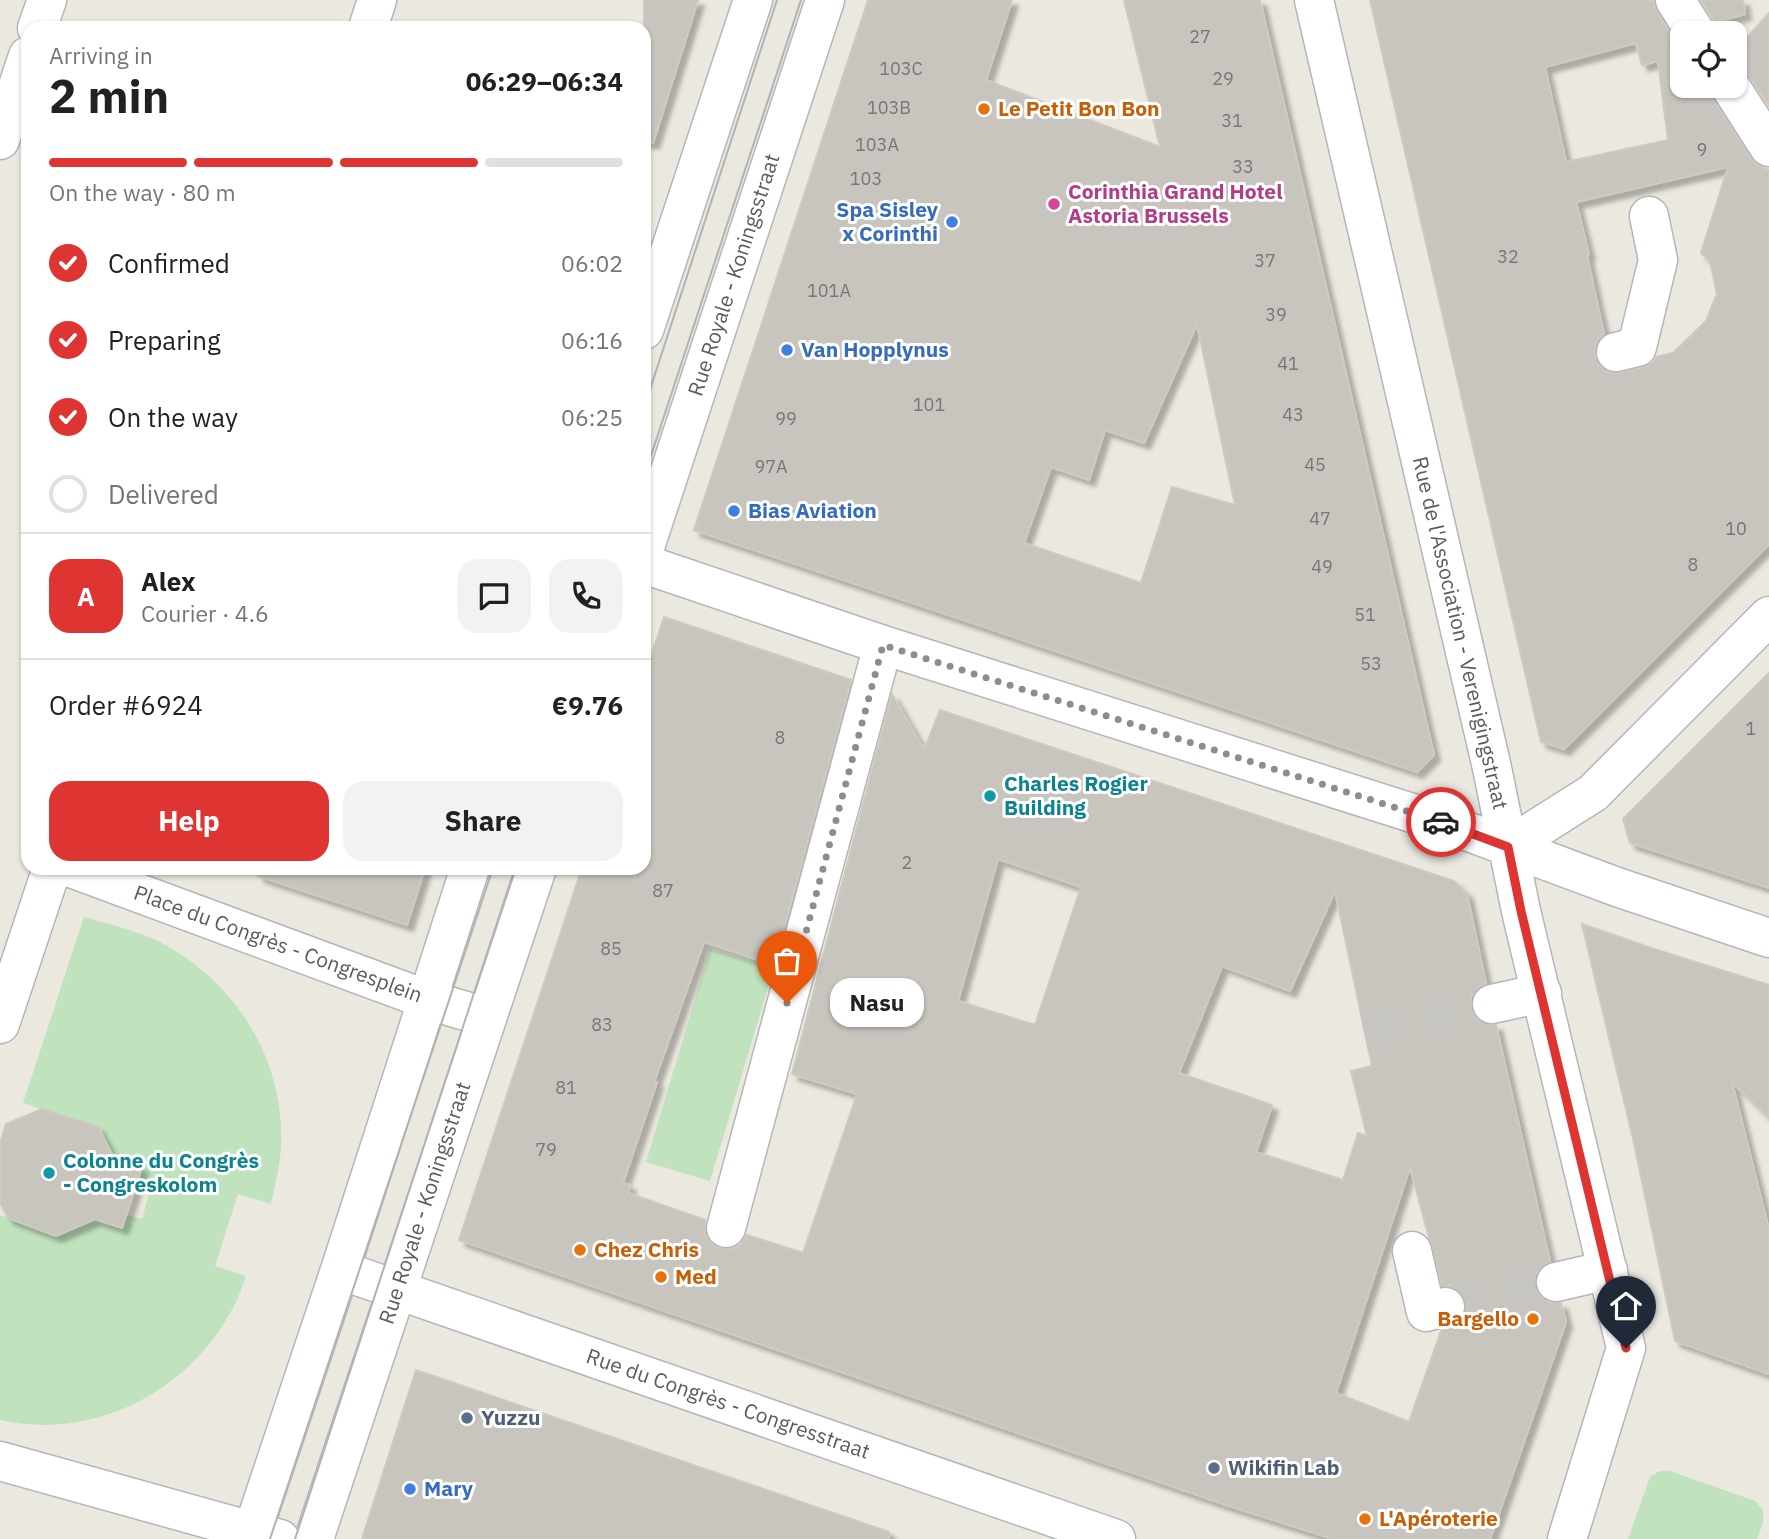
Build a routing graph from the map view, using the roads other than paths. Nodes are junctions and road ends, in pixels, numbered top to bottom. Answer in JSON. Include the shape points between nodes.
{"nodes":[{"id":1,"x":47,"y":0,"type":"edge"},
{"id":2,"x":377,"y":0,"type":"edge"},
{"id":3,"x":753,"y":0,"type":"edge"},
{"id":4,"x":825,"y":0,"type":"edge"},
{"id":5,"x":1314,"y":0,"type":"edge"},
{"id":6,"x":1675,"y":0,"type":"edge"},
{"id":7,"x":40,"y":21,"type":"edge"},
{"id":8,"x":370,"y":21,"type":"edge"},
{"id":9,"x":1688,"y":21,"type":"edge"},
{"id":10,"x":21,"y":77,"type":"edge"},
{"id":11,"x":1738,"y":98,"type":"edge"},
{"id":12,"x":0,"y":140,"type":"edge"},
{"id":13,"x":1769,"y":148,"type":"edge"},
{"id":14,"x":1649,"y":216,"type":"dead end"},
{"id":15,"x":651,"y":309,"type":"edge"},
{"id":16,"x":1616,"y":352,"type":"dead end"},
{"id":17,"x":651,"y":529,"type":"edge"},
{"id":18,"x":651,"y":566,"type":"edge"},
{"id":19,"x":1769,"y":616,"type":"edge"},
{"id":20,"x":883,"y":645,"type":"junction"},
{"id":21,"x":1508,"y":847,"type":"junction"},
{"id":22,"x":50,"y":875,"type":"edge"},
{"id":23,"x":90,"y":875,"type":"edge"},
{"id":24,"x":468,"y":875,"type":"edge"},
{"id":25,"x":535,"y":875,"type":"edge"},
{"id":26,"x":1769,"y":938,"type":"edge"},
{"id":27,"x":1542,"y":993,"type":"junction"},
{"id":28,"x":428,"y":1000,"type":"junction"},
{"id":29,"x":1492,"y":1004,"type":"tunnel mouth"},
{"id":30,"x":486,"y":1017,"type":"junction"},
{"id":31,"x":0,"y":1024,"type":"edge"},
{"id":32,"x":726,"y":1227,"type":"dead end"},
{"id":33,"x":1412,"y":1251,"type":"dead end"},
{"id":34,"x":340,"y":1270,"type":"junction"},
{"id":35,"x":1608,"y":1270,"type":"junction"},
{"id":36,"x":1556,"y":1282,"type":"tunnel mouth"},
{"id":37,"x":397,"y":1289,"type":"junction"},
{"id":38,"x":1445,"y":1307,"type":"tunnel mouth"},
{"id":39,"x":0,"y":1461,"type":"edge"},
{"id":40,"x":261,"y":1536,"type":"edge"},
{"id":41,"x":314,"y":1539,"type":"edge"},
{"id":42,"x":1116,"y":1539,"type":"edge"},
{"id":43,"x":1567,"y":1539,"type":"edge"}],
"edges":[{"from":1,"to":7,"type":"street"},
{"from":2,"to":8,"type":"street"},
{"from":3,"to":15,"type":"street"},
{"from":4,"to":17,"type":"street","name":"Rue Royale - Koningsstraat"},
{"from":5,"to":21,"type":"street","name":"Rue de l'Association - Verenigingstraat"},
{"from":6,"to":9,"type":"street"},
{"from":10,"to":12,"type":"street"},
{"from":11,"to":13,"type":"street"},
{"from":14,"to":16,"type":"street","via":[[1658,260],[1637,347]]},
{"from":18,"to":20,"type":"street"},
{"from":19,"to":21,"type":"street","via":[[1593,793]]},
{"from":20,"to":21,"type":"street"},
{"from":20,"to":32,"type":"street"},
{"from":21,"to":26,"type":"street"},
{"from":21,"to":27,"type":"street","name":"Rue de l'Association - Verenigingstraat"},
{"from":22,"to":31,"type":"street"},
{"from":23,"to":28,"type":"street","name":"Place du Congrès - Congresplein"},
{"from":24,"to":28,"type":"street"},
{"from":25,"to":30,"type":"street","name":"Rue Royale - Koningsstraat"},
{"from":27,"to":29,"type":"street"},
{"from":27,"to":35,"type":"street","name":"Rue de l'Association - Verenigingstraat"},
{"from":28,"to":30,"type":"street","name":"Place du Congrès - Congresplein"},
{"from":28,"to":34,"type":"street"},
{"from":30,"to":37,"type":"street","name":"Rue Royale - Koningsstraat"},
{"from":33,"to":38,"type":"street","via":[[1426,1312]]},
{"from":34,"to":37,"type":"street","name":"Rue du Congrès - Congresstraat"},
{"from":34,"to":40,"type":"street"},
{"from":35,"to":36,"type":"street"},
{"from":35,"to":43,"type":"street","name":"Rue de l'Association - Verenigingstraat","via":[[1626,1348]]},
{"from":37,"to":41,"type":"street","name":"Rue Royale - Koningsstraat"},
{"from":37,"to":42,"type":"street","name":"Rue du Congrès - Congresstraat"},
{"from":39,"to":40,"type":"street"}]}
